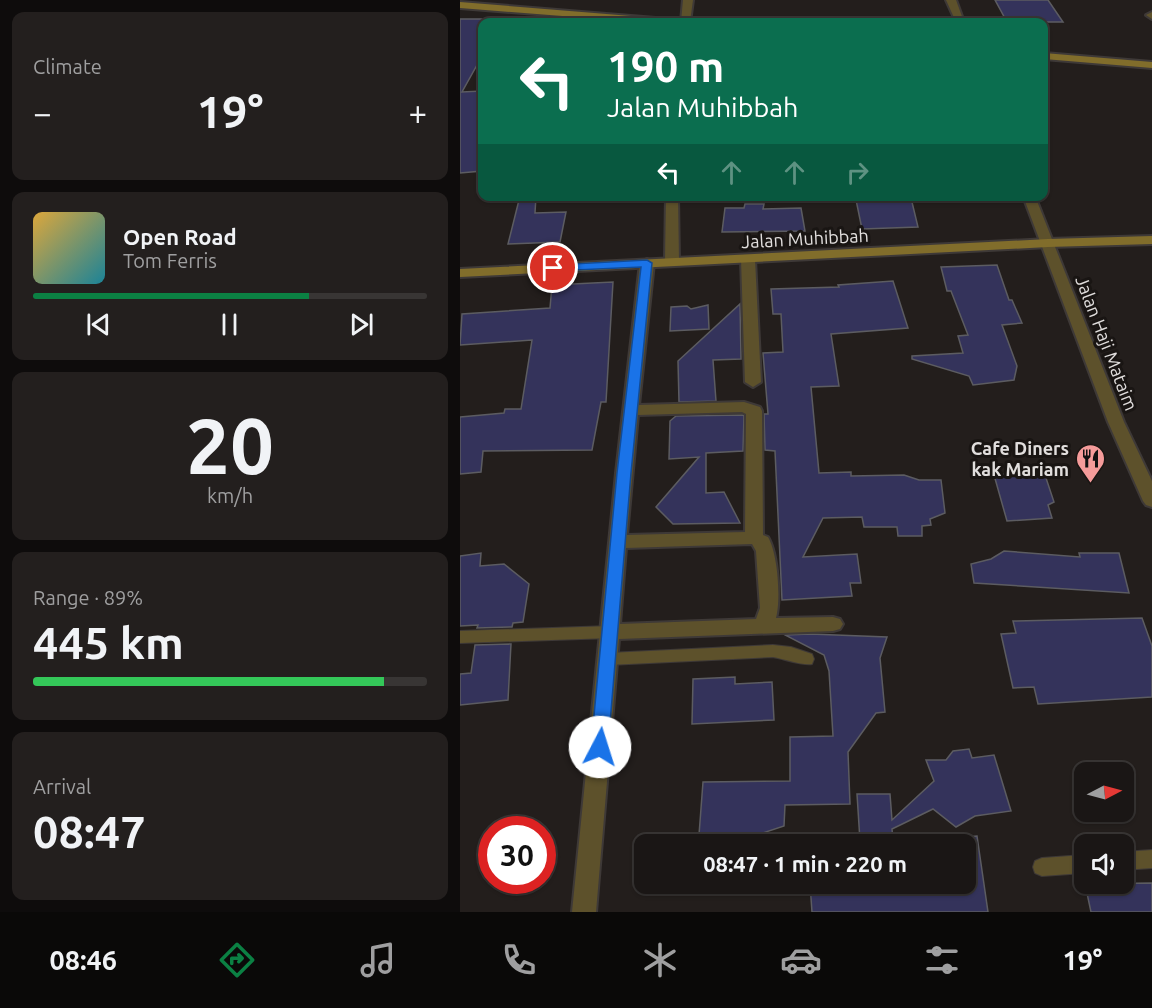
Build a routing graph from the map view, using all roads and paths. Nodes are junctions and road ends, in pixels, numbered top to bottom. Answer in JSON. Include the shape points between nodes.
{"nodes":[{"id":1,"x":688,"y":0,"type":"edge"},
{"id":2,"x":951,"y":0,"type":"edge"},
{"id":3,"x":460,"y":5,"type":"edge"},
{"id":4,"x":619,"y":18,"type":"edge"},
{"id":5,"x":686,"y":18,"type":"edge"},
{"id":6,"x":958,"y":18,"type":"edge"},
{"id":7,"x":1048,"y":56,"type":"edge"},
{"id":8,"x":1152,"y":65,"type":"edge"},
{"id":9,"x":672,"y":201,"type":"edge"},
{"id":10,"x":1031,"y":201,"type":"edge"},
{"id":11,"x":1152,"y":240,"type":"edge"},
{"id":12,"x":1048,"y":243,"type":"junction"},
{"id":13,"x":748,"y":259,"type":"junction"},
{"id":14,"x":672,"y":262,"type":"junction"},
{"id":15,"x":647,"y":263,"type":"junction"},
{"id":16,"x":460,"y":273,"type":"edge"},
{"id":17,"x":752,"y":382,"type":"dead end"},
{"id":18,"x":631,"y":410,"type":"junction"},
{"id":19,"x":1152,"y":501,"type":"edge"},
{"id":20,"x":754,"y":538,"type":"junction"},
{"id":21,"x":619,"y":542,"type":"junction"},
{"id":22,"x":833,"y":624,"type":"dead end"},
{"id":23,"x":764,"y":626,"type":"junction"},
{"id":24,"x":611,"y":632,"type":"junction"},
{"id":25,"x":460,"y":637,"type":"edge"},
{"id":26,"x":608,"y":658,"type":"junction"},
{"id":27,"x":806,"y":659,"type":"dead end"},
{"id":28,"x":1152,"y":859,"type":"edge"},
{"id":29,"x":1134,"y":860,"type":"edge"},
{"id":30,"x":1074,"y":865,"type":"edge"},
{"id":31,"x":1042,"y":867,"type":"dead end"},
{"id":32,"x":584,"y":912,"type":"edge"}],
"edges":[{"from":1,"to":5,"type":"street"},
{"from":2,"to":6,"type":"street"},
{"from":3,"to":4,"type":"main road"},
{"from":7,"to":8,"type":"main road"},
{"from":9,"to":14,"type":"street"},
{"from":10,"to":12,"type":"street","name":"Jalan Haji Mataim"},
{"from":11,"to":12,"type":"main road","name":"Jalan Muhibbah"},
{"from":12,"to":13,"type":"main road","name":"Jalan Muhibbah"},
{"from":12,"to":19,"type":"street","name":"Jalan Haji Mataim","via":[[1116,422]]},
{"from":13,"to":14,"type":"main road","name":"Jalan Muhibbah"},
{"from":13,"to":17,"type":"street"},
{"from":14,"to":15,"type":"main road","name":"Jalan Muhibbah"},
{"from":15,"to":16,"type":"main road","name":"Jalan Muhibbah"},
{"from":15,"to":18,"type":"street"},
{"from":18,"to":20,"type":"street","via":[[744,407],[754,411]]},
{"from":18,"to":21,"type":"street"},
{"from":20,"to":21,"type":"street"},
{"from":20,"to":23,"type":"street","via":[[762,542],[765,551],[769,608]]},
{"from":21,"to":24,"type":"street"},
{"from":22,"to":23,"type":"street"},
{"from":23,"to":24,"type":"street"},
{"from":24,"to":25,"type":"lane"},
{"from":24,"to":26,"type":"street"},
{"from":26,"to":27,"type":"lane","via":[[773,651]]},
{"from":26,"to":32,"type":"street"},
{"from":28,"to":29,"type":"lane"},
{"from":30,"to":31,"type":"lane"}]}
